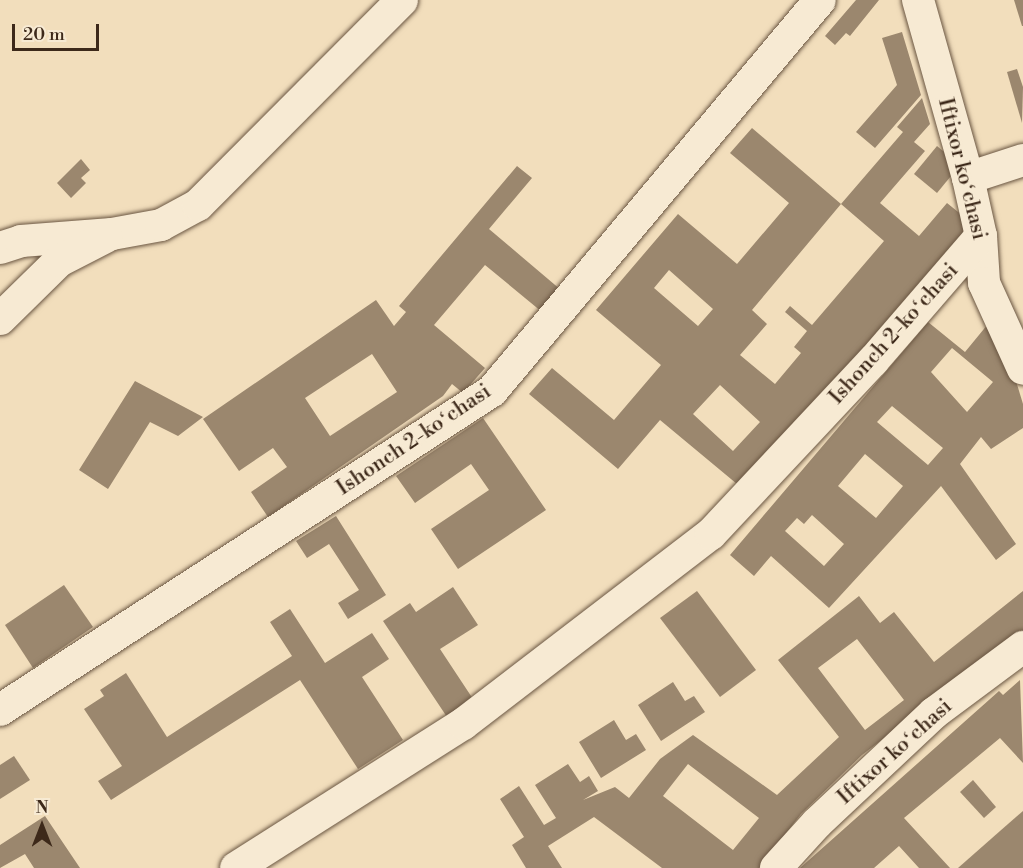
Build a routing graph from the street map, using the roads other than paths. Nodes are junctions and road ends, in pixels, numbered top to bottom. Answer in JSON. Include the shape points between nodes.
{"nodes":[{"id":1,"x":402,"y":0,"type":"edge"},
{"id":2,"x":820,"y":0,"type":"edge"},
{"id":3,"x":918,"y":0,"type":"edge"},
{"id":4,"x":1023,"y":160,"type":"edge"},
{"id":5,"x":968,"y":178,"type":"junction"},
{"id":6,"x":112,"y":234,"type":"junction"},
{"id":7,"x":981,"y":236,"type":"junction"},
{"id":8,"x":0,"y":248,"type":"edge"},
{"id":9,"x":0,"y":319,"type":"edge"},
{"id":10,"x":1023,"y":369,"type":"edge"},
{"id":11,"x":1023,"y":647,"type":"edge"},
{"id":12,"x":0,"y":710,"type":"edge"},
{"id":13,"x":237,"y":868,"type":"edge"},
{"id":14,"x":776,"y":868,"type":"edge"}],
"edges":[{"from":1,"to":6,"type":"street","via":[[198,205],[161,225]]},
{"from":2,"to":12,"type":"street","name":"Ishonch 2-koʻchasi","via":[[492,391]]},
{"from":3,"to":5,"type":"street","name":"Iftixor koʻchasi"},
{"from":4,"to":5,"type":"street"},
{"from":5,"to":7,"type":"street","name":"Iftixor koʻchasi"},
{"from":6,"to":8,"type":"street","via":[[66,235]]},
{"from":6,"to":9,"type":"street","via":[[59,261]]},
{"from":7,"to":10,"type":"street","name":"Iftixor koʻchasi","via":[[984,282]]},
{"from":7,"to":13,"type":"street","name":"Ishonch 2-koʻchasi","via":[[873,361],[711,534],[463,724]]},
{"from":11,"to":14,"type":"street","name":"Iftixor koʻchasi","via":[[934,713],[817,823]]}]}
